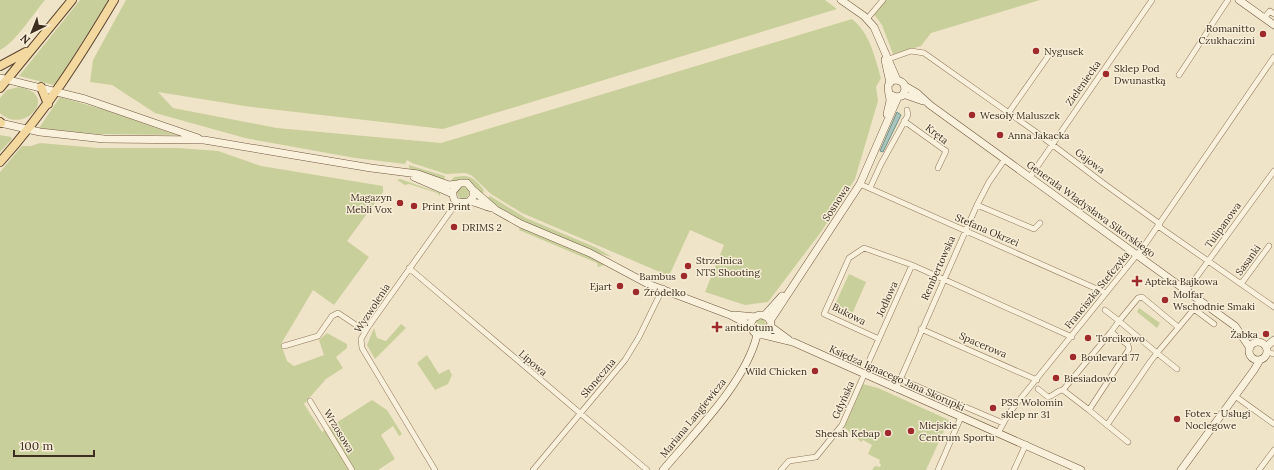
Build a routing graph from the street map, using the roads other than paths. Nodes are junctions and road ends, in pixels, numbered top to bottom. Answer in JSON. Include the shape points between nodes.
{"nodes":[{"id":1,"x":72,"y":0,"type":"edge"},
{"id":2,"x":114,"y":0,"type":"edge"},
{"id":3,"x":842,"y":0,"type":"edge"},
{"id":4,"x":883,"y":0,"type":"edge"},
{"id":5,"x":1152,"y":0,"type":"edge"},
{"id":6,"x":1228,"y":0,"type":"edge"},
{"id":7,"x":1239,"y":0,"type":"edge"},
{"id":8,"x":1274,"y":14,"type":"edge"},
{"id":9,"x":1264,"y":18,"type":"junction"},
{"id":10,"x":867,"y":19,"type":"junction"},
{"id":11,"x":1274,"y":25,"type":"edge"},
{"id":12,"x":36,"y":44,"type":"junction"},
{"id":13,"x":1049,"y":51,"type":"dead end"},
{"id":14,"x":1274,"y":58,"type":"edge"},
{"id":15,"x":887,"y":60,"type":"junction"},
{"id":16,"x":0,"y":66,"type":"edge"},
{"id":17,"x":1179,"y":75,"type":"dead end"},
{"id":18,"x":4,"y":78,"type":"edge"},
{"id":19,"x":897,"y":80,"type":"junction"},
{"id":20,"x":890,"y":82,"type":"junction"},
{"id":21,"x":905,"y":86,"type":"junction"},
{"id":22,"x":41,"y":87,"type":"junction"},
{"id":23,"x":0,"y":88,"type":"edge"},
{"id":24,"x":57,"y":91,"type":"junction"},
{"id":25,"x":889,"y":94,"type":"junction"},
{"id":26,"x":901,"y":96,"type":"junction"},
{"id":27,"x":48,"y":104,"type":"junction"},
{"id":28,"x":930,"y":105,"type":"junction"},
{"id":29,"x":907,"y":110,"type":"dead end"},
{"id":30,"x":1009,"y":112,"type":"junction"},
{"id":31,"x":904,"y":121,"type":"junction"},
{"id":32,"x":0,"y":122,"type":"edge"},
{"id":33,"x":28,"y":129,"type":"junction"},
{"id":34,"x":882,"y":135,"type":"junction"},
{"id":35,"x":204,"y":140,"type":"junction"},
{"id":36,"x":1051,"y":145,"type":"junction"},
{"id":37,"x":1005,"y":159,"type":"junction"},
{"id":38,"x":0,"y":162,"type":"edge"},
{"id":39,"x":938,"y":168,"type":"dead end"},
{"id":40,"x":1274,"y":171,"type":"edge"},
{"id":41,"x":405,"y":173,"type":"junction"},
{"id":42,"x":1030,"y":177,"type":"junction"},
{"id":43,"x":458,"y":184,"type":"junction"},
{"id":44,"x":860,"y":184,"type":"junction"},
{"id":45,"x":870,"y":188,"type":"junction"},
{"id":46,"x":474,"y":190,"type":"junction"},
{"id":47,"x":453,"y":194,"type":"junction"},
{"id":48,"x":457,"y":202,"type":"junction"},
{"id":49,"x":468,"y":203,"type":"junction"},
{"id":50,"x":977,"y":205,"type":"junction"},
{"id":51,"x":496,"y":210,"type":"junction"},
{"id":52,"x":1040,"y":223,"type":"dead end"},
{"id":53,"x":1159,"y":225,"type":"junction"},
{"id":54,"x":964,"y":231,"type":"junction"},
{"id":55,"x":1270,"y":246,"type":"dead end"},
{"id":56,"x":1137,"y":254,"type":"junction"},
{"id":57,"x":1207,"y":262,"type":"junction"},
{"id":58,"x":912,"y":265,"type":"junction"},
{"id":59,"x":409,"y":268,"type":"junction"},
{"id":60,"x":943,"y":279,"type":"junction"},
{"id":61,"x":1241,"y":284,"type":"junction"},
{"id":62,"x":662,"y":288,"type":"junction"},
{"id":63,"x":1187,"y":290,"type":"junction"},
{"id":64,"x":1106,"y":293,"type":"junction"},
{"id":65,"x":1197,"y":304,"type":"dead end"},
{"id":66,"x":1274,"y":307,"type":"edge"},
{"id":67,"x":1194,"y":308,"type":"junction"},
{"id":68,"x":1105,"y":310,"type":"dead end"},
{"id":69,"x":730,"y":314,"type":"junction"},
{"id":70,"x":756,"y":317,"type":"junction"},
{"id":71,"x":768,"y":321,"type":"junction"},
{"id":72,"x":1119,"y":321,"type":"junction"},
{"id":73,"x":1214,"y":324,"type":"dead end"},
{"id":74,"x":751,"y":326,"type":"junction"},
{"id":75,"x":1178,"y":327,"type":"junction"},
{"id":76,"x":921,"y":328,"type":"junction"},
{"id":77,"x":365,"y":331,"type":"junction"},
{"id":78,"x":1111,"y":332,"type":"junction"},
{"id":79,"x":760,"y":335,"type":"junction"},
{"id":80,"x":1072,"y":336,"type":"junction"},
{"id":81,"x":879,"y":339,"type":"junction"},
{"id":82,"x":1274,"y":340,"type":"edge"},
{"id":83,"x":793,"y":342,"type":"junction"},
{"id":84,"x":1253,"y":345,"type":"junction"},
{"id":85,"x":284,"y":346,"type":"dead end"},
{"id":86,"x":1269,"y":351,"type":"edge"},
{"id":87,"x":1157,"y":353,"type":"junction"},
{"id":88,"x":1252,"y":358,"type":"junction"},
{"id":89,"x":1260,"y":360,"type":"junction"},
{"id":90,"x":869,"y":361,"type":"dead end"},
{"id":91,"x":1177,"y":369,"type":"dead end"},
{"id":92,"x":864,"y":374,"type":"junction"},
{"id":93,"x":1248,"y":376,"type":"junction"},
{"id":94,"x":900,"y":379,"type":"junction"},
{"id":95,"x":1037,"y":380,"type":"junction"},
{"id":96,"x":896,"y":389,"type":"junction"},
{"id":97,"x":1038,"y":389,"type":"dead end"},
{"id":98,"x":1064,"y":390,"type":"junction"},
{"id":99,"x":1235,"y":396,"type":"junction"},
{"id":100,"x":310,"y":402,"type":"dead end"},
{"id":101,"x":1089,"y":410,"type":"junction"},
{"id":102,"x":580,"y":414,"type":"junction"},
{"id":103,"x":961,"y":417,"type":"junction"},
{"id":104,"x":1003,"y":423,"type":"junction"},
{"id":105,"x":1274,"y":424,"type":"edge"},
{"id":106,"x":1107,"y":425,"type":"junction"},
{"id":107,"x":998,"y":432,"type":"junction"},
{"id":108,"x":1128,"y":442,"type":"dead end"},
{"id":109,"x":1026,"y":444,"type":"junction"},
{"id":110,"x":1274,"y":450,"type":"edge"},
{"id":111,"x":352,"y":470,"type":"edge"},
{"id":112,"x":435,"y":470,"type":"edge"},
{"id":113,"x":533,"y":470,"type":"edge"},
{"id":114,"x":646,"y":470,"type":"edge"},
{"id":115,"x":663,"y":470,"type":"edge"},
{"id":116,"x":781,"y":470,"type":"edge"},
{"id":117,"x":938,"y":470,"type":"edge"},
{"id":118,"x":1014,"y":470,"type":"edge"},
{"id":119,"x":1081,"y":470,"type":"edge"},
{"id":120,"x":1181,"y":470,"type":"edge"},
{"id":121,"x":1259,"y":470,"type":"edge"}],
"edges":[{"from":1,"to":12,"type":"main road"},
{"from":2,"to":24,"type":"main road"},
{"from":3,"to":10,"type":"main road"},
{"from":4,"to":10,"type":"street"},
{"from":5,"to":36,"type":"street","name":"Zieleniecka"},
{"from":6,"to":17,"type":"street"},
{"from":7,"to":9,"type":"main road"},
{"from":8,"to":9,"type":"street","via":[[1270,11]]},
{"from":9,"to":11,"type":"main road"},
{"from":10,"to":15,"type":"main road","via":[[874,27]]},
{"from":12,"to":16,"type":"main road"},
{"from":12,"to":18,"type":"main road"},
{"from":13,"to":30,"type":"street","via":[[1049,55]]},
{"from":14,"to":53,"type":"street","name":"Franciszka Stefczyka"},
{"from":15,"to":19,"type":"main road"},
{"from":15,"to":20,"type":"main road"},
{"from":15,"to":30,"type":"street","name":"Gajowa","via":[[911,51],[924,53]]},
{"from":18,"to":22,"type":"main road"},
{"from":18,"to":23,"type":"main road"},
{"from":19,"to":20,"type":"main road"},
{"from":19,"to":21,"type":"main road"},
{"from":20,"to":25,"type":"main road"},
{"from":21,"to":26,"type":"main road"},
{"from":21,"to":28,"type":"main road","name":"Generała Władysława Sikorskiego"},
{"from":22,"to":24,"type":"main road"},
{"from":22,"to":27,"type":"main road"},
{"from":24,"to":27,"type":"main road"},
{"from":24,"to":35,"type":"main road"},
{"from":25,"to":26,"type":"main road"},
{"from":25,"to":34,"type":"main road","name":"Sosnowa","via":[[890,101]]},
{"from":26,"to":28,"type":"main road","name":"Generała Władysława Sikorskiego"},
{"from":26,"to":34,"type":"main road","name":"Sosnowa"},
{"from":27,"to":33,"type":"main road"},
{"from":28,"to":37,"type":"main road","name":"Generała Władysława Sikorskiego"},
{"from":29,"to":31,"type":"street","via":[[908,114]]},
{"from":30,"to":36,"type":"street","name":"Gajowa"},
{"from":31,"to":39,"type":"street","name":"Kręta","via":[[946,151]]},
{"from":31,"to":45,"type":"street"},
{"from":32,"to":33,"type":"main road"},
{"from":33,"to":35,"type":"main road","via":[[104,139]]},
{"from":33,"to":38,"type":"main road"},
{"from":34,"to":44,"type":"main road","name":"Sosnowa"},
{"from":35,"to":41,"type":"main road"},
{"from":36,"to":42,"type":"street","name":"Zieleniecka"},
{"from":36,"to":53,"type":"street","name":"Gajowa"},
{"from":37,"to":42,"type":"main road","name":"Generała Władysława Sikorskiego"},
{"from":37,"to":50,"type":"street","name":"Rembertowska"},
{"from":40,"to":57,"type":"street","name":"Tulipanowa"},
{"from":41,"to":43,"type":"main road","via":[[424,175],[449,185]]},
{"from":41,"to":47,"type":"main road"},
{"from":42,"to":56,"type":"main road","name":"Generała Władysława Sikorskiego"},
{"from":43,"to":46,"type":"main road","via":[[467,183]]},
{"from":43,"to":47,"type":"main road"},
{"from":44,"to":45,"type":"street","name":"Stefana Okrzei"},
{"from":44,"to":71,"type":"main road","name":"Sosnowa"},
{"from":45,"to":54,"type":"street","name":"Stefana Okrzei"},
{"from":46,"to":49,"type":"main road","via":[[473,197]]},
{"from":46,"to":51,"type":"main road"},
{"from":47,"to":48,"type":"main road"},
{"from":48,"to":49,"type":"main road"},
{"from":48,"to":59,"type":"street","name":"Wyzwolenia"},
{"from":49,"to":51,"type":"main road","via":[[474,202]]},
{"from":50,"to":52,"type":"street","via":[[1034,229]]},
{"from":50,"to":54,"type":"street","name":"Rembertowska"},
{"from":51,"to":62,"type":"main road","via":[[526,226],[611,260],[650,279]]},
{"from":53,"to":56,"type":"street","name":"Franciszka Stefczyka"},
{"from":53,"to":57,"type":"street","name":"Gajowa"},
{"from":54,"to":60,"type":"street","name":"Rembertowska"},
{"from":54,"to":64,"type":"street","name":"Stefana Okrzei"},
{"from":55,"to":61,"type":"street","name":"Sasanki"},
{"from":56,"to":63,"type":"main road","name":"Generała Władysława Sikorskiego"},
{"from":56,"to":64,"type":"street","name":"Franciszka Stefczyka"},
{"from":57,"to":61,"type":"street","name":"Gajowa"},
{"from":57,"to":63,"type":"street","name":"Tulipanowa"},
{"from":58,"to":60,"type":"street"},
{"from":58,"to":81,"type":"street","name":"Jodłowa"},
{"from":58,"to":81,"type":"street","name":"Bukowa","via":[[867,247],[852,255],[824,314]]},
{"from":59,"to":77,"type":"street","name":"Wyzwolenia"},
{"from":59,"to":102,"type":"street","name":"Lipowa"},
{"from":60,"to":76,"type":"street","name":"Rembertowska"},
{"from":60,"to":80,"type":"street"},
{"from":61,"to":66,"type":"street","name":"Gajowa"},
{"from":62,"to":69,"type":"main road"},
{"from":62,"to":102,"type":"street","name":"Słoneczna","via":[[631,351]]},
{"from":63,"to":84,"type":"main road","name":"Generała Władysława Sikorskiego","via":[[1240,330]]},
{"from":64,"to":80,"type":"street","name":"Franciszka Stefczyka"},
{"from":65,"to":67,"type":"street"},
{"from":67,"to":73,"type":"street"},
{"from":67,"to":75,"type":"street"},
{"from":68,"to":72,"type":"street"},
{"from":69,"to":70,"type":"main road"},
{"from":69,"to":74,"type":"main road"},
{"from":70,"to":71,"type":"main road"},
{"from":70,"to":74,"type":"main road"},
{"from":71,"to":79,"type":"main road","via":[[769,331]]},
{"from":71,"to":83,"type":"main road","name":"Księdza Ignacego Jana Skorupki"},
{"from":72,"to":75,"type":"street","via":[[1138,298],[1142,297]]},
{"from":72,"to":78,"type":"street"},
{"from":72,"to":87,"type":"street"},
{"from":74,"to":79,"type":"main road"},
{"from":75,"to":87,"type":"street"},
{"from":76,"to":94,"type":"street","name":"Rembertowska"},
{"from":76,"to":95,"type":"street","name":"Spacerowa"},
{"from":77,"to":85,"type":"street","via":[[338,313],[332,316],[318,336]]},
{"from":77,"to":112,"type":"street","name":"Wyzwolenia","via":[[361,339],[362,348]]},
{"from":78,"to":98,"type":"street"},
{"from":78,"to":101,"type":"street","via":[[1128,345],[1129,349]]},
{"from":79,"to":83,"type":"main road","name":"Księdza Ignacego Jana Skorupki"},
{"from":79,"to":115,"type":"main road","name":"Mariana Langiewicza","via":[[732,386]]},
{"from":80,"to":95,"type":"street","name":"Franciszka Stefczyka"},
{"from":81,"to":90,"type":"street","name":"Jodłowa"},
{"from":82,"to":86,"type":"main road"},
{"from":83,"to":92,"type":"main road","name":"Księdza Ignacego Jana Skorupki"},
{"from":84,"to":86,"type":"main road","via":[[1262,344]]},
{"from":84,"to":88,"type":"main road","via":[[1250,353]]},
{"from":86,"to":89,"type":"main road"},
{"from":87,"to":91,"type":"street"},
{"from":87,"to":106,"type":"street"},
{"from":88,"to":89,"type":"main road"},
{"from":88,"to":93,"type":"main road"},
{"from":89,"to":93,"type":"main road"},
{"from":92,"to":96,"type":"main road","name":"Księdza Ignacego Jana Skorupki"},
{"from":92,"to":116,"type":"street","name":"Gdyńska","via":[[842,425],[816,457],[789,461]]},
{"from":93,"to":99,"type":"main road"},
{"from":94,"to":96,"type":"street","name":"Rembertowska"},
{"from":94,"to":104,"type":"street","name":"Księdza Ignacego Jana Skorupki"},
{"from":95,"to":104,"type":"street","name":"Franciszka Stefczyka"},
{"from":96,"to":103,"type":"main road","name":"Księdza Ignacego Jana Skorupki"},
{"from":97,"to":98,"type":"street","via":[[1048,397],[1059,390]]},
{"from":98,"to":101,"type":"street"},
{"from":99,"to":105,"type":"street"},
{"from":99,"to":120,"type":"main road"},
{"from":100,"to":111,"type":"street","name":"Wrzosowa"},
{"from":101,"to":106,"type":"street"},
{"from":102,"to":113,"type":"street","name":"Słoneczna"},
{"from":102,"to":114,"type":"street","name":"Lipowa"},
{"from":103,"to":107,"type":"main road","name":"Księdza Ignacego Jana Skorupki"},
{"from":103,"to":117,"type":"street"},
{"from":104,"to":107,"type":"street","name":"Franciszka Stefczyka"},
{"from":106,"to":108,"type":"street"},
{"from":107,"to":109,"type":"main road","name":"Księdza Ignacego Jana Skorupki"},
{"from":109,"to":118,"type":"street"},
{"from":109,"to":119,"type":"main road","name":"Księdza Ignacego Jana Skorupki"},
{"from":110,"to":121,"type":"street"}]}
